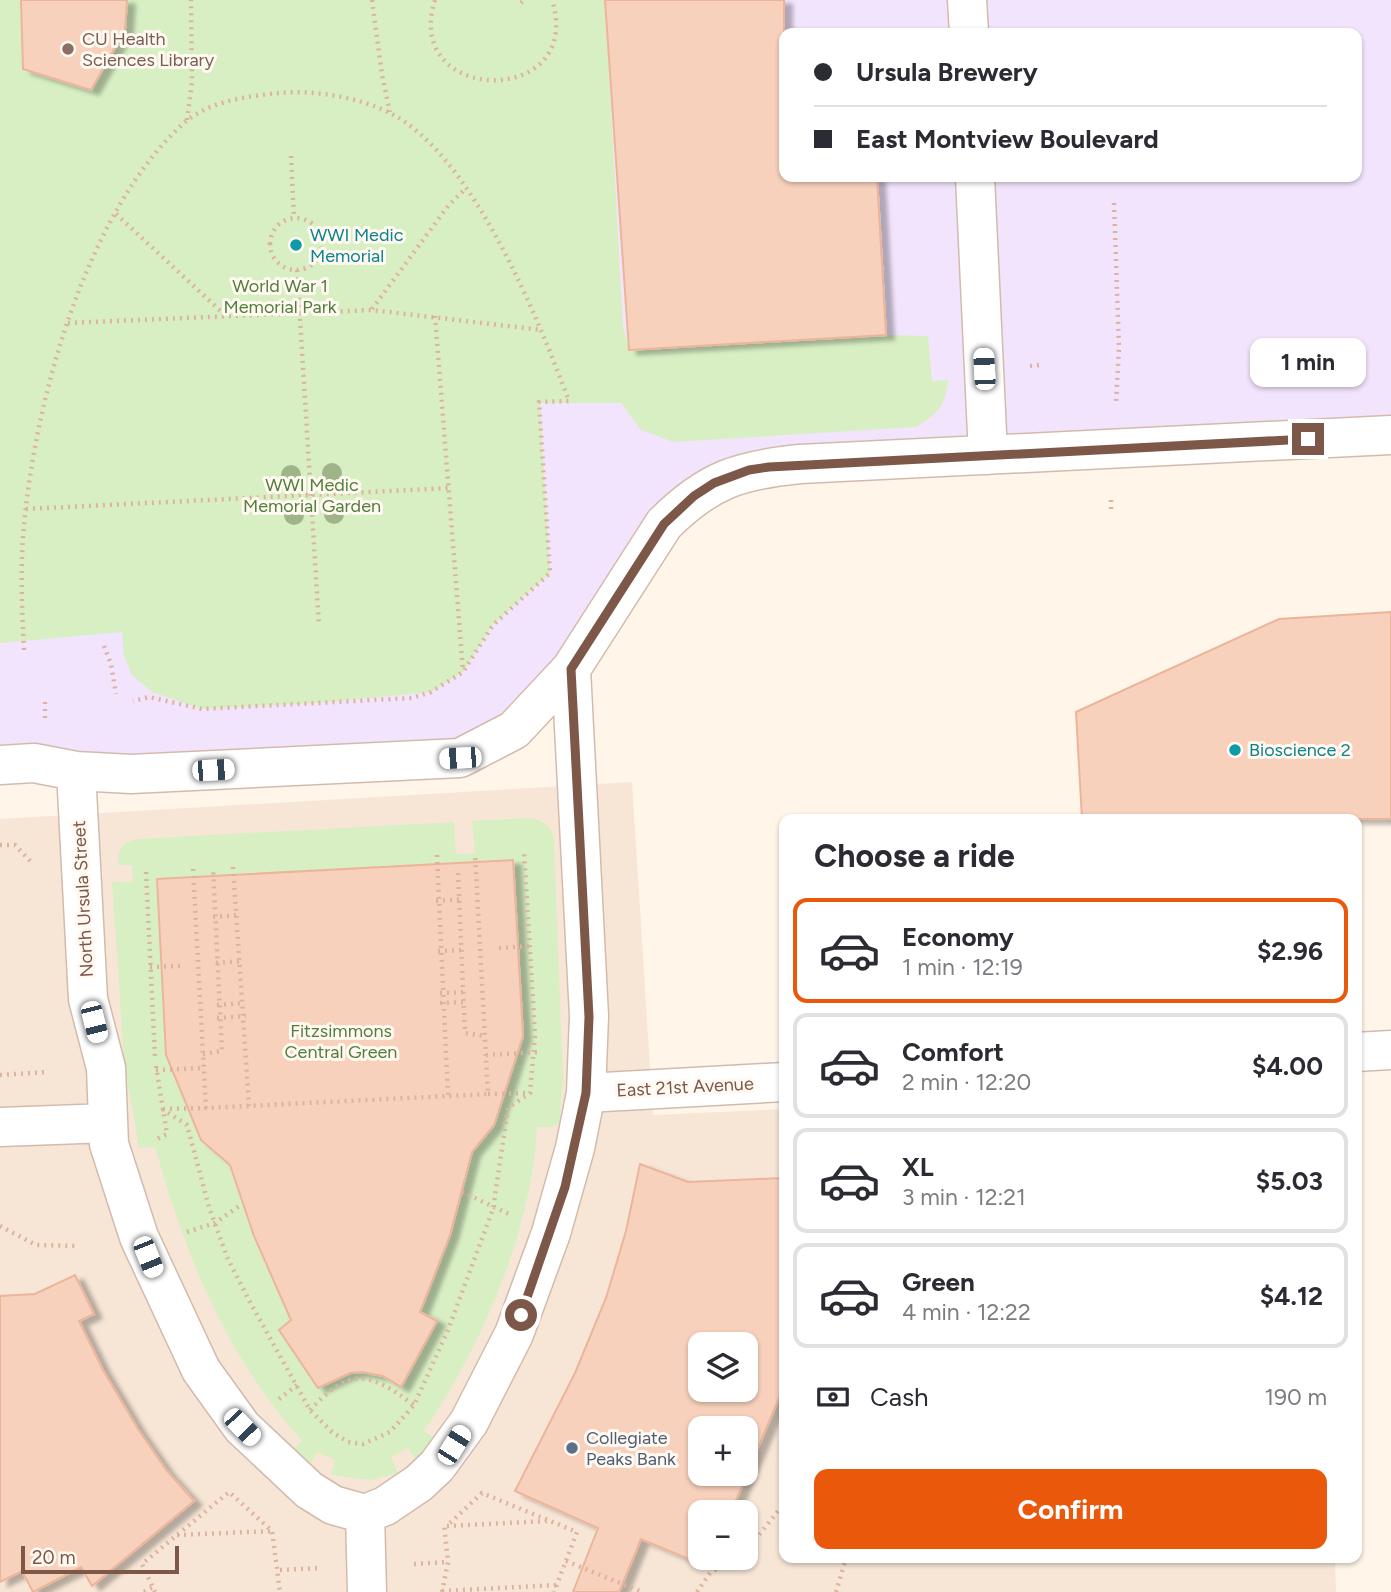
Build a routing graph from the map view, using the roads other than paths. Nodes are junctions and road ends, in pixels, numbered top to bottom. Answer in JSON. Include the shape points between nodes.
{"nodes":[{"id":1,"x":967,"y":0,"type":"edge"},
{"id":2,"x":969,"y":28,"type":"edge"},
{"id":3,"x":975,"y":182,"type":"edge"},
{"id":4,"x":1391,"y":435,"type":"edge"},
{"id":5,"x":988,"y":455,"type":"junction"},
{"id":6,"x":571,"y":669,"type":"junction"},
{"id":7,"x":0,"y":765,"type":"edge"},
{"id":8,"x":76,"y":771,"type":"junction"},
{"id":9,"x":1391,"y":1050,"type":"edge"},
{"id":10,"x":1362,"y":1052,"type":"edge"},
{"id":11,"x":779,"y":1082,"type":"edge"},
{"id":12,"x":586,"y":1093,"type":"junction"},
{"id":13,"x":108,"y":1123,"type":"junction"},
{"id":14,"x":0,"y":1127,"type":"edge"},
{"id":15,"x":365,"y":1514,"type":"junction"},
{"id":16,"x":367,"y":1592,"type":"edge"}],
"edges":[{"from":1,"to":2,"type":"street"},
{"from":3,"to":5,"type":"street"},
{"from":4,"to":5,"type":"street"},
{"from":5,"to":6,"type":"street","via":[[790,465],[749,470],[714,483],[664,524]]},
{"from":6,"to":8,"type":"street","via":[[514,730],[460,758],[131,774]]},
{"from":6,"to":12,"type":"street","via":[[589,1017]]},
{"from":7,"to":8,"type":"street","via":[[34,763]]},
{"from":8,"to":13,"type":"street","name":"North Ursula Street","via":[[88,999],[106,1068]]},
{"from":9,"to":10,"type":"street"},
{"from":11,"to":12,"type":"street","name":"East 21st Avenue"},
{"from":12,"to":15,"type":"street","via":[[565,1187],[535,1276],[514,1334],[469,1422],[446,1456],[419,1483]]},
{"from":13,"to":14,"type":"street"},
{"from":13,"to":15,"type":"street","name":"North Ursula Street","via":[[109,1144],[126,1203],[201,1370],[242,1427],[309,1490]]},
{"from":15,"to":16,"type":"street"}]}
